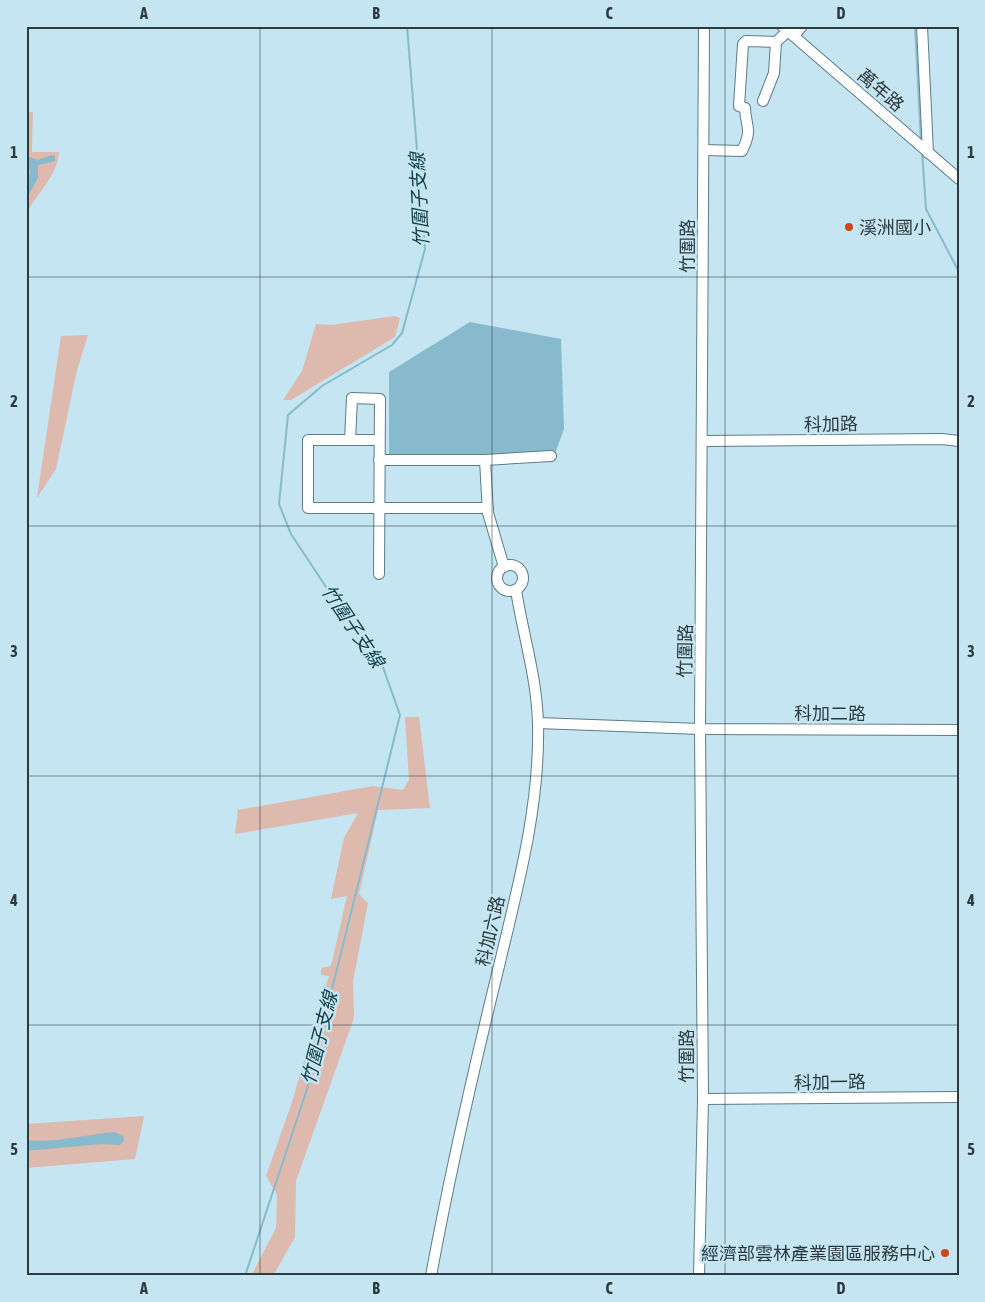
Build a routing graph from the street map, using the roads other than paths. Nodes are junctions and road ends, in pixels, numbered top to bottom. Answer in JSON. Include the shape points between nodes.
{"nodes":[{"id":1,"x":704,"y":26,"type":"edge"},
{"id":2,"x":802,"y":26,"type":"edge"},
{"id":3,"x":922,"y":26,"type":"edge"},
{"id":4,"x":788,"y":31,"type":"edge"},
{"id":5,"x":776,"y":42,"type":"junction"},
{"id":6,"x":763,"y":101,"type":"dead end"},
{"id":7,"x":924,"y":149,"type":"junction"},
{"id":8,"x":704,"y":150,"type":"junction"},
{"id":9,"x":959,"y":179,"type":"edge"},
{"id":10,"x":350,"y":440,"type":"junction"},
{"id":11,"x":379,"y":440,"type":"junction"},
{"id":12,"x":703,"y":441,"type":"junction"},
{"id":13,"x":959,"y":441,"type":"edge"},
{"id":14,"x":551,"y":456,"type":"dead end"},
{"id":15,"x":379,"y":460,"type":"junction"},
{"id":16,"x":485,"y":460,"type":"junction"},
{"id":17,"x":380,"y":508,"type":"junction"},
{"id":18,"x":488,"y":508,"type":"junction"},
{"id":19,"x":504,"y":567,"type":"junction"},
{"id":20,"x":379,"y":574,"type":"dead end"},
{"id":21,"x":516,"y":590,"type":"junction"},
{"id":22,"x":538,"y":723,"type":"junction"},
{"id":23,"x":700,"y":729,"type":"junction"},
{"id":24,"x":959,"y":730,"type":"edge"},
{"id":25,"x":959,"y":1096,"type":"edge"},
{"id":26,"x":703,"y":1099,"type":"junction"},
{"id":27,"x":431,"y":1276,"type":"edge"},
{"id":28,"x":699,"y":1276,"type":"edge"}],
"edges":[{"from":1,"to":8,"type":"street","name":"竹圍路"},
{"from":2,"to":4,"type":"street"},
{"from":3,"to":7,"type":"street"},
{"from":4,"to":5,"type":"street"},
{"from":4,"to":7,"type":"street","name":"萬年路"},
{"from":5,"to":6,"type":"street","via":[[774,73]]},
{"from":5,"to":8,"type":"street","via":[[746,41],[743,44],[739,106],[744,108],[748,130],[742,151]]},
{"from":7,"to":9,"type":"street","name":"萬年路"},
{"from":8,"to":12,"type":"street","name":"竹圍路"},
{"from":10,"to":11,"type":"street"},
{"from":10,"to":11,"type":"street","via":[[352,398],[380,399]]},
{"from":10,"to":17,"type":"street","via":[[308,440],[308,508]]},
{"from":11,"to":15,"type":"street"},
{"from":12,"to":13,"type":"street","name":"科加路","via":[[942,438]]},
{"from":12,"to":23,"type":"street","name":"竹圍路"},
{"from":14,"to":16,"type":"street"},
{"from":15,"to":16,"type":"street"},
{"from":15,"to":17,"type":"street"},
{"from":16,"to":18,"type":"street"},
{"from":17,"to":18,"type":"street"},
{"from":17,"to":20,"type":"street"},
{"from":18,"to":19,"type":"street"},
{"from":19,"to":21,"type":"street","via":[[516,567],[522,574],[522,583]]},
{"from":19,"to":21,"type":"street","via":[[498,572],[498,584],[504,590]]},
{"from":21,"to":22,"type":"street","name":"科加六路","via":[[534,680]]},
{"from":22,"to":23,"type":"street","name":"科加二路"},
{"from":22,"to":27,"type":"street","name":"科加六路","via":[[535,796],[529,836]]},
{"from":23,"to":24,"type":"street","name":"科加二路"},
{"from":23,"to":26,"type":"street","name":"竹圍路"},
{"from":25,"to":26,"type":"street","name":"科加一路"},
{"from":26,"to":28,"type":"street","name":"竹圍路"}]}
